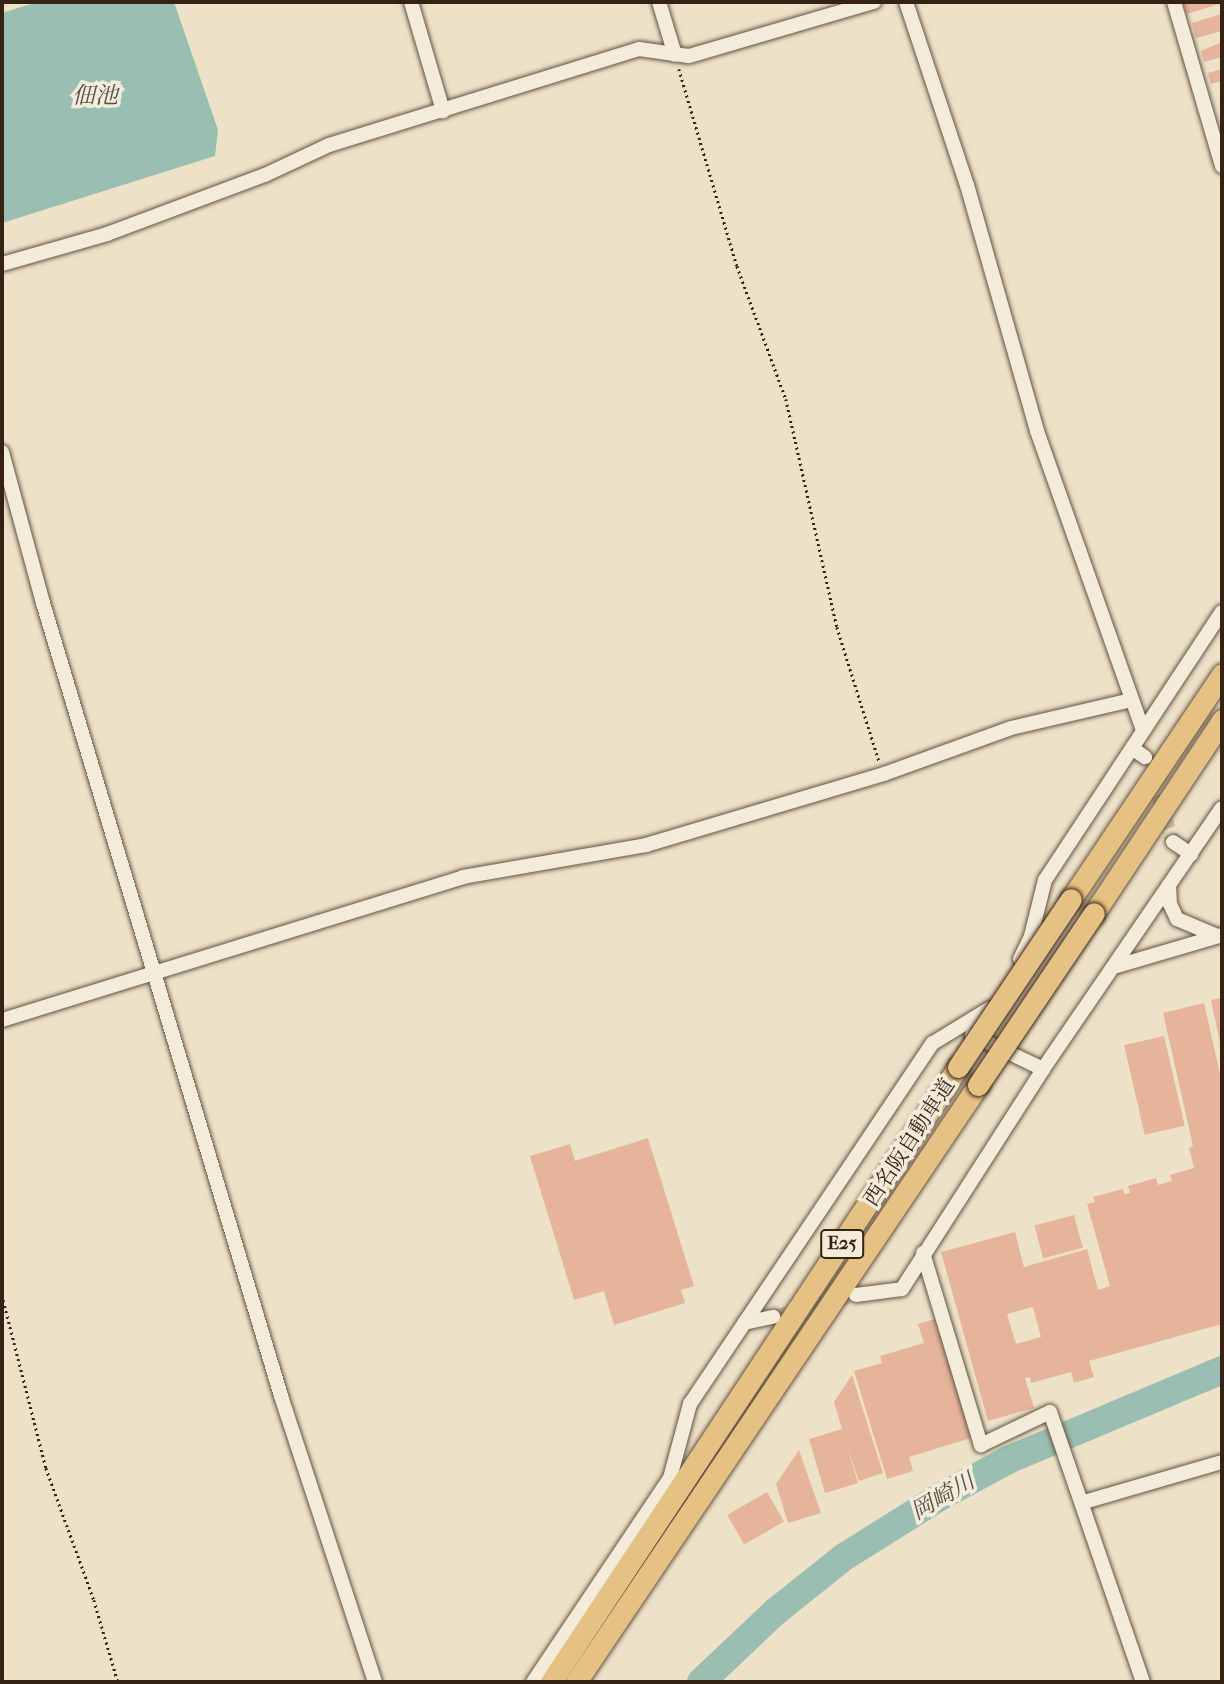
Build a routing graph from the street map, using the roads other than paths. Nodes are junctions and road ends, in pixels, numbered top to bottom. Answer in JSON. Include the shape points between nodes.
{"nodes":[{"id":1,"x":411,"y":2,"type":"edge"},
{"id":2,"x":659,"y":2,"type":"edge"},
{"id":3,"x":874,"y":2,"type":"edge"},
{"id":4,"x":906,"y":2,"type":"edge"},
{"id":5,"x":1174,"y":2,"type":"edge"},
{"id":6,"x":675,"y":55,"type":"junction"},
{"id":7,"x":443,"y":111,"type":"junction"},
{"id":8,"x":1217,"y":129,"type":"edge"},
{"id":9,"x":1222,"y":166,"type":"edge"},
{"id":10,"x":2,"y":264,"type":"edge"},
{"id":11,"x":2,"y":452,"type":"edge"},
{"id":12,"x":1222,"y":612,"type":"edge"},
{"id":13,"x":1222,"y":674,"type":"edge"},
{"id":14,"x":1131,"y":700,"type":"junction"},
{"id":15,"x":1222,"y":720,"type":"edge"},
{"id":16,"x":1143,"y":732,"type":"junction"},
{"id":17,"x":1132,"y":748,"type":"junction"},
{"id":18,"x":1145,"y":757,"type":"tunnel mouth"},
{"id":19,"x":1222,"y":808,"type":"edge"},
{"id":20,"x":1173,"y":842,"type":"tunnel mouth"},
{"id":21,"x":1191,"y":854,"type":"junction"},
{"id":22,"x":1169,"y":886,"type":"junction"},
{"id":23,"x":1220,"y":936,"type":"edge"},
{"id":24,"x":1117,"y":966,"type":"junction"},
{"id":25,"x":155,"y":973,"type":"junction"},
{"id":26,"x":2,"y":1020,"type":"edge"},
{"id":27,"x":958,"y":1028,"type":"junction"},
{"id":28,"x":1043,"y":1069,"type":"junction"},
{"id":29,"x":923,"y":1253,"type":"junction"},
{"id":30,"x":856,"y":1295,"type":"tunnel mouth"},
{"id":31,"x":773,"y":1317,"type":"tunnel mouth"},
{"id":32,"x":744,"y":1323,"type":"junction"},
{"id":33,"x":1222,"y":1462,"type":"edge"},
{"id":34,"x":1084,"y":1502,"type":"junction"},
{"id":35,"x":375,"y":1682,"type":"edge"},
{"id":36,"x":533,"y":1682,"type":"edge"},
{"id":37,"x":551,"y":1682,"type":"edge"},
{"id":38,"x":576,"y":1682,"type":"edge"},
{"id":39,"x":1143,"y":1682,"type":"edge"}],
"edges":[{"from":1,"to":7,"type":"street"},
{"from":2,"to":6,"type":"street"},
{"from":3,"to":6,"type":"street","via":[[699,54]]},
{"from":4,"to":14,"type":"street","via":[[967,185],[1030,410]]},
{"from":5,"to":8,"type":"street"},
{"from":6,"to":7,"type":"street","via":[[639,49]]},
{"from":7,"to":10,"type":"street","via":[[329,145],[265,175],[107,234]]},
{"from":8,"to":9,"type":"street"},
{"from":11,"to":25,"type":"street"},
{"from":12,"to":16,"type":"street"},
{"from":13,"to":37,"type":"highway","name":"西名阪自動車道","number":"E25","bridge":true},
{"from":14,"to":16,"type":"street"},
{"from":14,"to":25,"type":"street","via":[[1011,729],[884,774],[646,845],[463,877]]},
{"from":15,"to":38,"type":"highway","name":"西名阪自動車道","number":"E25","bridge":true},
{"from":16,"to":17,"type":"street"},
{"from":17,"to":18,"type":"street"},
{"from":17,"to":27,"type":"street","via":[[1045,880],[1026,950],[989,1009]]},
{"from":19,"to":21,"type":"street"},
{"from":20,"to":21,"type":"street"},
{"from":21,"to":22,"type":"street"},
{"from":22,"to":23,"type":"street","via":[[1177,919]]},
{"from":22,"to":24,"type":"street"},
{"from":23,"to":24,"type":"street"},
{"from":24,"to":28,"type":"street"},
{"from":25,"to":26,"type":"street"},
{"from":25,"to":35,"type":"street","via":[[281,1396]]},
{"from":27,"to":28,"type":"street"},
{"from":27,"to":32,"type":"street","via":[[933,1044]]},
{"from":28,"to":29,"type":"street"},
{"from":29,"to":30,"type":"street","via":[[902,1289]]},
{"from":29,"to":34,"type":"street","via":[[981,1445],[1050,1412]]},
{"from":31,"to":32,"type":"street"},
{"from":32,"to":36,"type":"street","via":[[683,1415],[670,1478]]},
{"from":33,"to":34,"type":"street"},
{"from":34,"to":39,"type":"street"}]}
